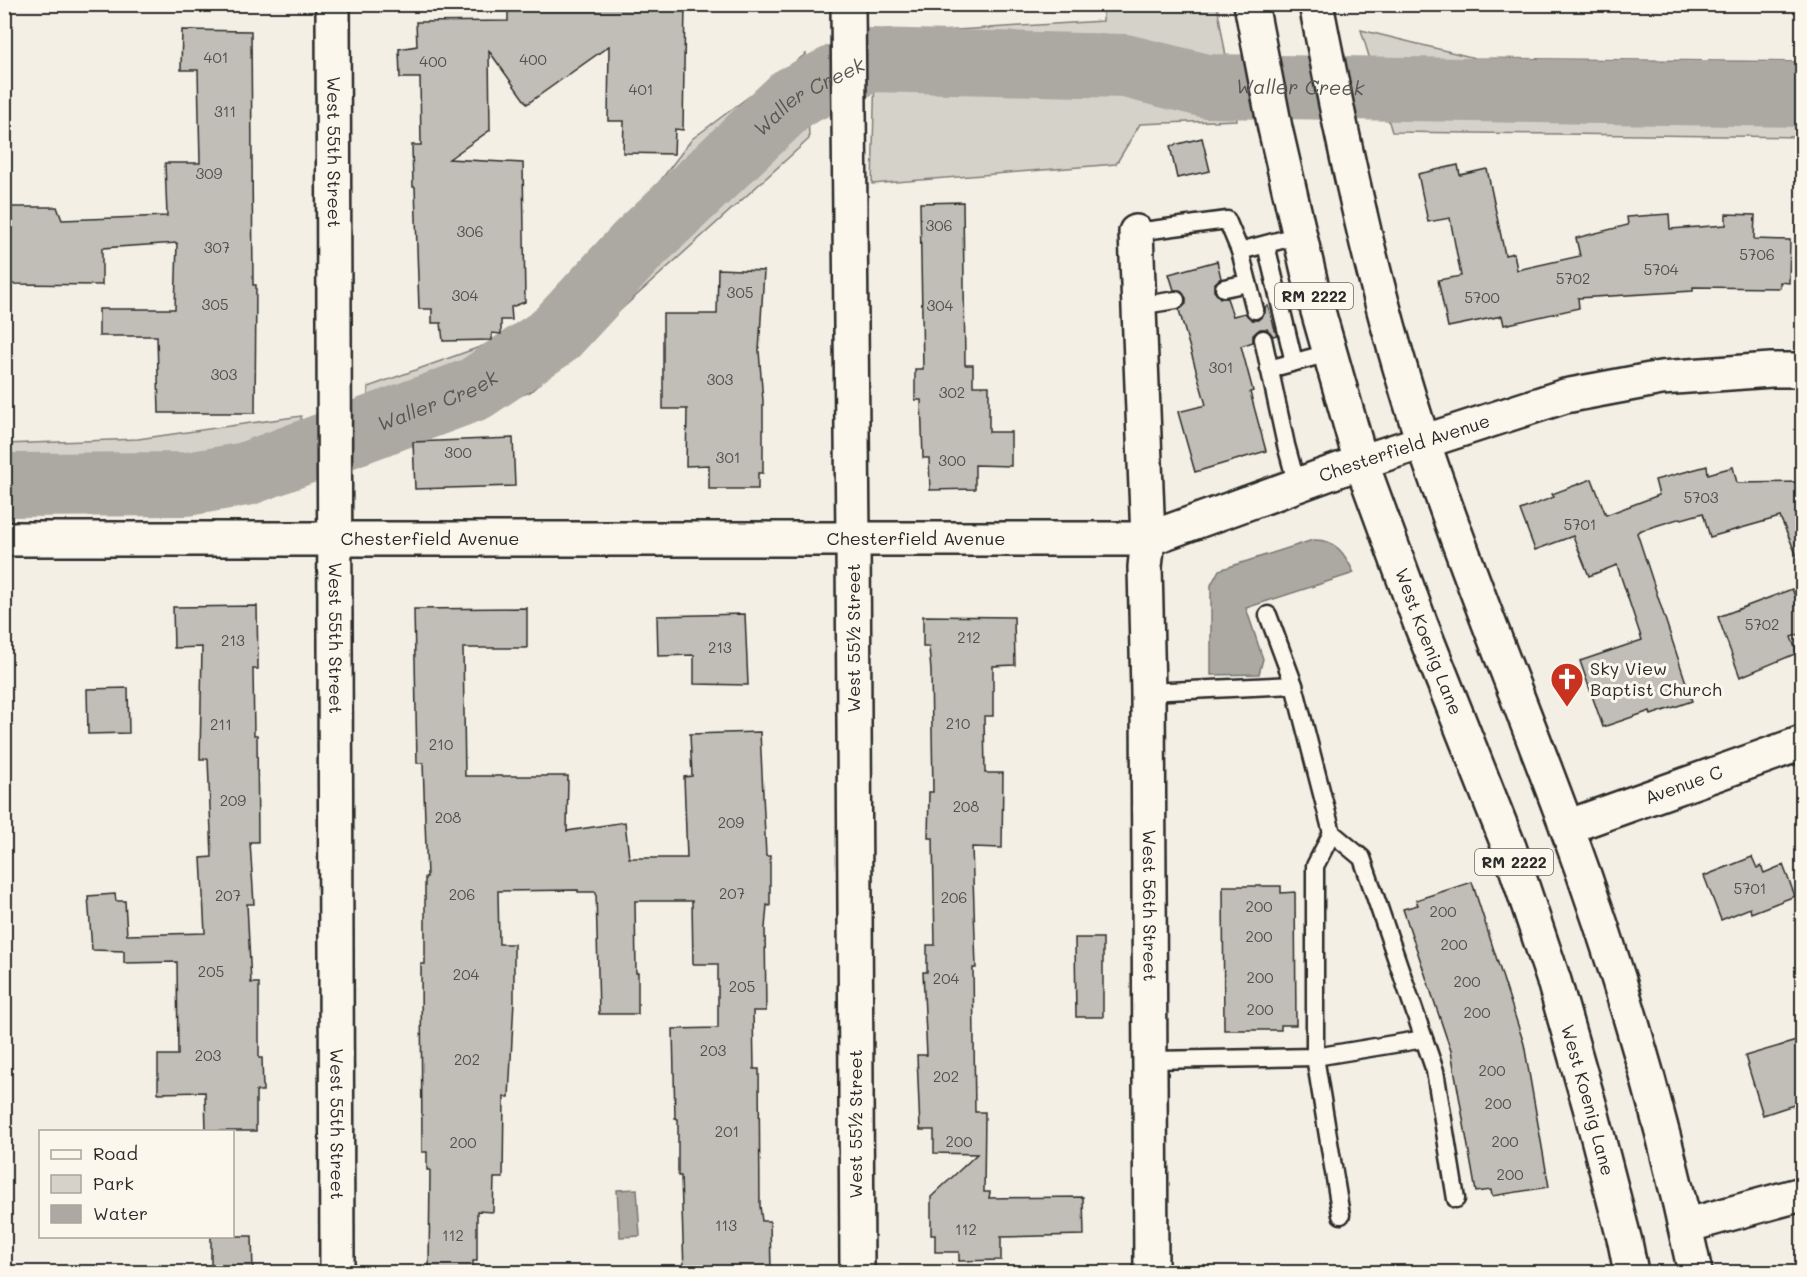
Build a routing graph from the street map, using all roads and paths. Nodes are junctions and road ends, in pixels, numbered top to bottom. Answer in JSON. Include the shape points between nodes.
{"nodes":[{"id":1,"x":333,"y":4,"type":"edge"},
{"id":2,"x":1251,"y":4,"type":"edge"},
{"id":3,"x":1316,"y":4,"type":"edge"},
{"id":4,"x":848,"y":15,"type":"edge"},
{"id":5,"x":1136,"y":232,"type":"joint"},
{"id":6,"x":1300,"y":235,"type":"junction"},
{"id":7,"x":1266,"y":245,"type":"junction"},
{"id":8,"x":1240,"y":251,"type":"junction"},
{"id":9,"x":1248,"y":283,"type":"junction"},
{"id":10,"x":1224,"y":288,"type":"dead end"},
{"id":11,"x":1176,"y":300,"type":"dead end"},
{"id":12,"x":1138,"y":306,"type":"junction"},
{"id":13,"x":1256,"y":310,"type":"dead end"},
{"id":14,"x":1263,"y":339,"type":"dead end"},
{"id":15,"x":1329,"y":354,"type":"junction"},
{"id":16,"x":1294,"y":362,"type":"junction"},
{"id":17,"x":1269,"y":369,"type":"junction"},
{"id":18,"x":1803,"y":370,"type":"edge"},
{"id":19,"x":1424,"y":443,"type":"junction"},
{"id":20,"x":1361,"y":462,"type":"junction"},
{"id":21,"x":1297,"y":485,"type":"junction"},
{"id":22,"x":4,"y":539,"type":"edge"},
{"id":23,"x":334,"y":539,"type":"junction"},
{"id":24,"x":853,"y":539,"type":"junction"},
{"id":25,"x":1148,"y":539,"type":"junction"},
{"id":26,"x":1268,"y":615,"type":"dead end"},
{"id":27,"x":1294,"y":685,"type":"junction"},
{"id":28,"x":1148,"y":692,"type":"junction"},
{"id":29,"x":1803,"y":742,"type":"edge"},
{"id":30,"x":1567,"y":827,"type":"junction"},
{"id":31,"x":1332,"y":833,"type":"junction"},
{"id":32,"x":1424,"y":1039,"type":"junction"},
{"id":33,"x":1315,"y":1057,"type":"junction"},
{"id":34,"x":1150,"y":1060,"type":"junction"},
{"id":35,"x":1803,"y":1194,"type":"edge"},
{"id":36,"x":1456,"y":1198,"type":"dead end"},
{"id":37,"x":1341,"y":1215,"type":"dead end"},
{"id":38,"x":1685,"y":1226,"type":"junction"},
{"id":39,"x":337,"y":1272,"type":"edge"},
{"id":40,"x":857,"y":1272,"type":"edge"},
{"id":41,"x":1151,"y":1272,"type":"edge"},
{"id":42,"x":1631,"y":1272,"type":"edge"},
{"id":43,"x":1695,"y":1272,"type":"edge"}],
"edges":[{"from":1,"to":23,"type":"street","name":"West 55th Street"},
{"from":2,"to":6,"type":"street","name":"West Koenig Lane","number":"RM 2222"},
{"from":3,"to":19,"type":"street","number":"RM 2222","via":[[1376,282]]},
{"from":4,"to":24,"type":"street","name":"West 55½ Street"},
{"from":5,"to":8,"type":"lane","via":[[1227,220]]},
{"from":5,"to":12,"type":"street","name":"West 56th Street"},
{"from":6,"to":7,"type":"lane"},
{"from":6,"to":15,"type":"street","name":"West Koenig Lane","number":"RM 2222"},
{"from":7,"to":8,"type":"lane"},
{"from":7,"to":16,"type":"lane"},
{"from":8,"to":9,"type":"lane"},
{"from":9,"to":10,"type":"lane"},
{"from":9,"to":13,"type":"lane"},
{"from":11,"to":12,"type":"lane"},
{"from":12,"to":25,"type":"street","name":"West 56th Street"},
{"from":14,"to":17,"type":"lane"},
{"from":15,"to":16,"type":"lane"},
{"from":15,"to":20,"type":"street","name":"West Koenig Lane","number":"RM 2222"},
{"from":16,"to":17,"type":"lane"},
{"from":17,"to":21,"type":"lane"},
{"from":18,"to":19,"type":"street","name":"Chesterfield Avenue","via":[[1661,378],[1565,396]]},
{"from":19,"to":20,"type":"street","name":"Chesterfield Avenue"},
{"from":19,"to":30,"type":"street","number":"RM 2222"},
{"from":20,"to":21,"type":"street","name":"Chesterfield Avenue"},
{"from":20,"to":42,"type":"street","name":"West Koenig Lane","number":"RM 2222","via":[[1509,847],[1590,1107]]},
{"from":21,"to":25,"type":"street","name":"Chesterfield Avenue"},
{"from":22,"to":23,"type":"street","name":"Chesterfield Avenue"},
{"from":23,"to":24,"type":"street","name":"Chesterfield Avenue"},
{"from":23,"to":39,"type":"street","name":"West 55th Street"},
{"from":24,"to":25,"type":"street","name":"Chesterfield Avenue"},
{"from":24,"to":40,"type":"street","name":"West 55½ Street"},
{"from":25,"to":28,"type":"street","name":"West 56th Street"},
{"from":26,"to":27,"type":"lane"},
{"from":27,"to":28,"type":"lane"},
{"from":27,"to":31,"type":"lane"},
{"from":28,"to":34,"type":"street","name":"West 56th Street"},
{"from":29,"to":30,"type":"street","name":"Avenue C"},
{"from":30,"to":38,"type":"street","number":"RM 2222","via":[[1651,1086]]},
{"from":31,"to":32,"type":"lane","via":[[1362,858]]},
{"from":31,"to":33,"type":"lane","via":[[1315,866]]},
{"from":32,"to":33,"type":"lane"},
{"from":32,"to":36,"type":"lane","via":[[1435,1071]]},
{"from":33,"to":34,"type":"lane"},
{"from":33,"to":37,"type":"lane"},
{"from":34,"to":41,"type":"street","name":"West 56th Street"},
{"from":35,"to":38,"type":"street"},
{"from":38,"to":43,"type":"street","number":"RM 2222"}]}
